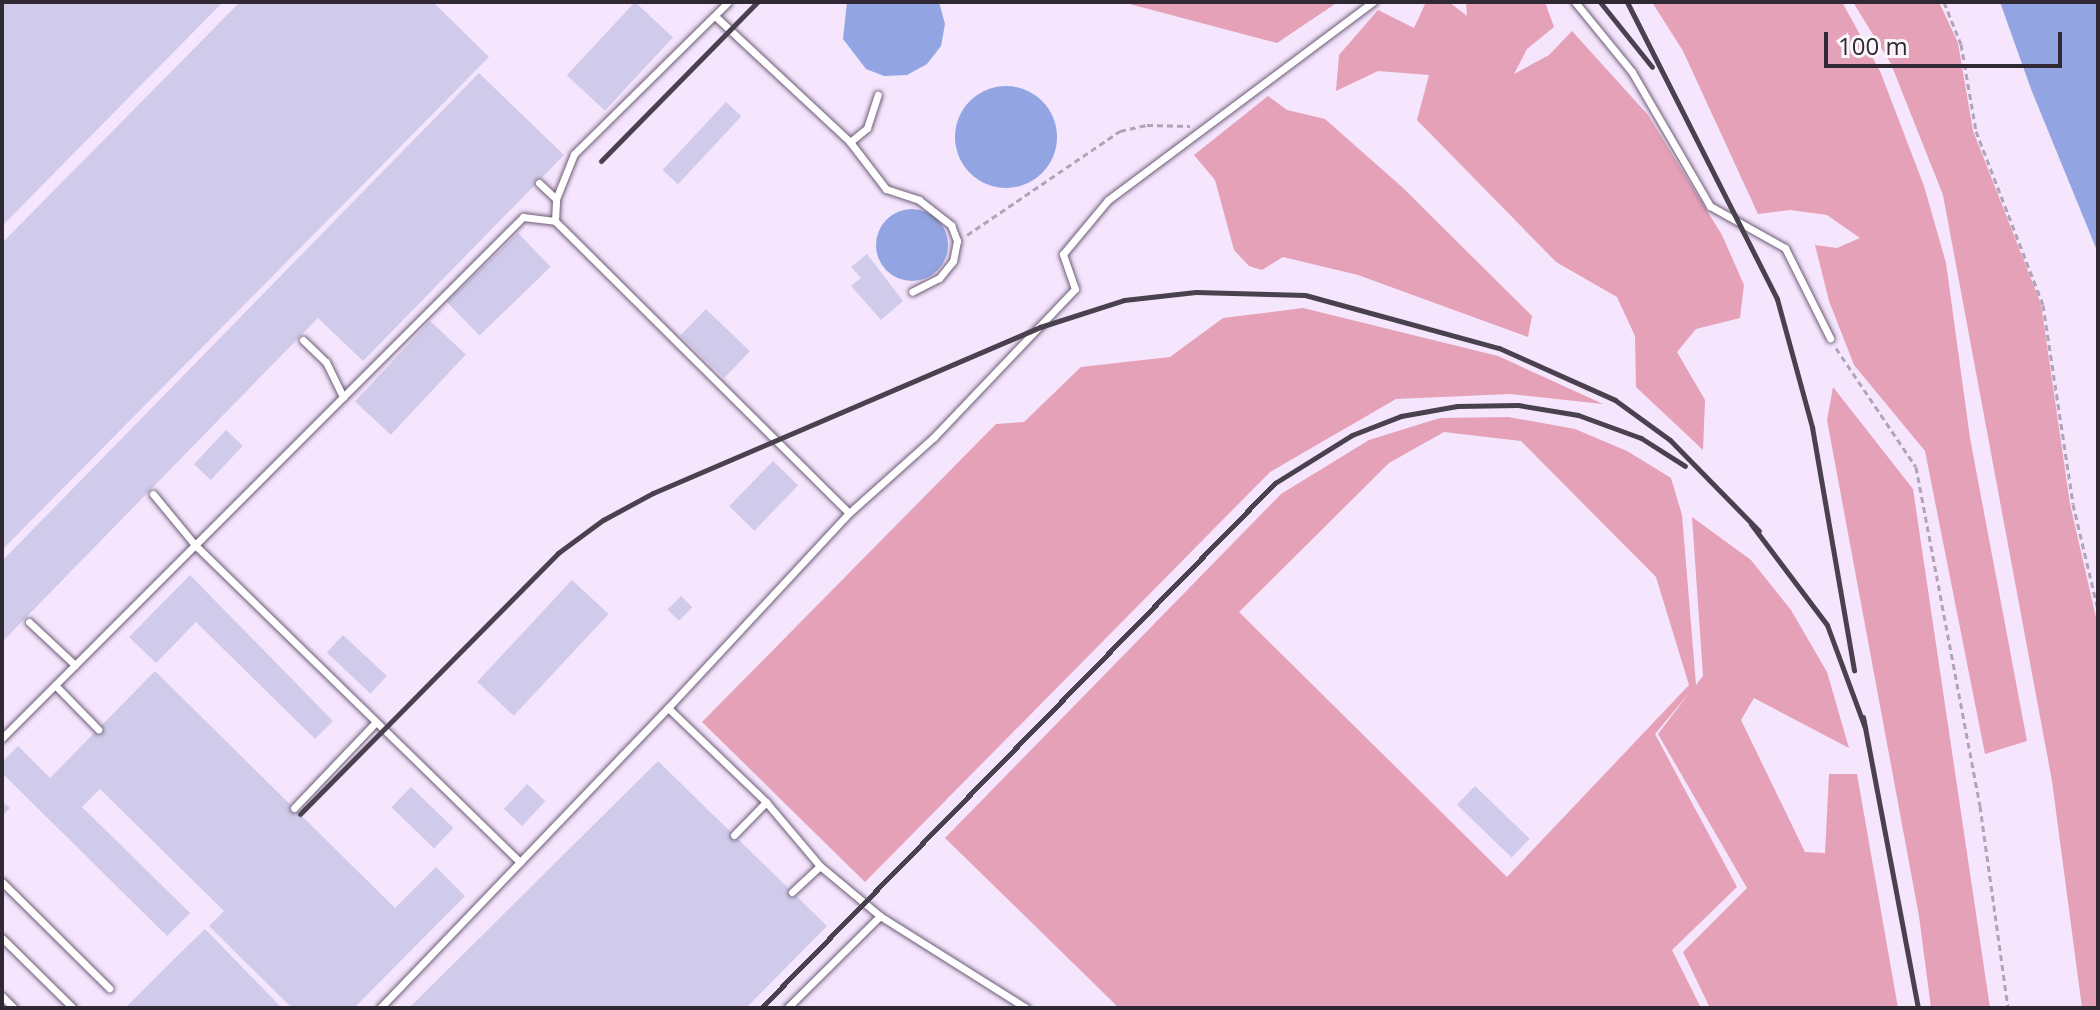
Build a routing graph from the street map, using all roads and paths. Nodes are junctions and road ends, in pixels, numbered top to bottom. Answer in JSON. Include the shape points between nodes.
{"nodes":[{"id":1,"x":728,"y":2,"type":"edge"},
{"id":2,"x":1373,"y":2,"type":"edge"},
{"id":3,"x":1575,"y":2,"type":"edge"},
{"id":4,"x":1944,"y":2,"type":"edge"},
{"id":5,"x":715,"y":16,"type":"junction"},
{"id":6,"x":878,"y":95,"type":"dead end"},
{"id":7,"x":1200,"y":121,"type":"dead end"},
{"id":8,"x":850,"y":142,"type":"junction"},
{"id":9,"x":539,"y":183,"type":"dead end"},
{"id":10,"x":556,"y":199,"type":"junction"},
{"id":11,"x":555,"y":221,"type":"junction"},
{"id":12,"x":957,"y":241,"type":"junction"},
{"id":13,"x":912,"y":292,"type":"dead end"},
{"id":14,"x":1830,"y":338,"type":"joint"},
{"id":15,"x":303,"y":340,"type":"dead end"},
{"id":16,"x":343,"y":397,"type":"junction"},
{"id":17,"x":153,"y":494,"type":"dead end"},
{"id":18,"x":849,"y":513,"type":"junction"},
{"id":19,"x":195,"y":545,"type":"junction"},
{"id":20,"x":2098,"y":610,"type":"edge"},
{"id":21,"x":29,"y":622,"type":"dead end"},
{"id":22,"x":75,"y":665,"type":"junction"},
{"id":23,"x":55,"y":685,"type":"junction"},
{"id":24,"x":668,"y":708,"type":"junction"},
{"id":25,"x":375,"y":723,"type":"junction"},
{"id":26,"x":98,"y":729,"type":"dead end"},
{"id":27,"x":2,"y":738,"type":"edge"},
{"id":28,"x":766,"y":802,"type":"junction"},
{"id":29,"x":294,"y":808,"type":"dead end"},
{"id":30,"x":734,"y":835,"type":"dead end"},
{"id":31,"x":520,"y":862,"type":"junction"},
{"id":32,"x":820,"y":866,"type":"junction"},
{"id":33,"x":2,"y":882,"type":"edge"},
{"id":34,"x":792,"y":892,"type":"dead end"},
{"id":35,"x":880,"y":916,"type":"junction"},
{"id":36,"x":2,"y":938,"type":"edge"},
{"id":37,"x":109,"y":988,"type":"dead end"},
{"id":38,"x":2,"y":996,"type":"edge"},
{"id":39,"x":14,"y":1008,"type":"edge"},
{"id":40,"x":73,"y":1008,"type":"edge"},
{"id":41,"x":380,"y":1008,"type":"edge"},
{"id":42,"x":787,"y":1008,"type":"edge"},
{"id":43,"x":1026,"y":1008,"type":"edge"},
{"id":44,"x":2008,"y":1008,"type":"edge"}],
"edges":[{"from":1,"to":5,"type":"lane"},
{"from":2,"to":18,"type":"lane","via":[[1108,200],[1063,254],[1075,289],[933,438]]},
{"from":3,"to":14,"type":"lane","via":[[1632,72],[1710,206],[1785,248],[1801,271]]},
{"from":4,"to":20,"type":"path","via":[[1961,44],[1976,131],[2043,305],[2073,504]]},
{"from":5,"to":8,"type":"lane"},
{"from":5,"to":10,"type":"lane","via":[[574,154]]},
{"from":6,"to":8,"type":"lane","via":[[867,128]]},
{"from":7,"to":12,"type":"path","via":[[1120,131]]},
{"from":8,"to":12,"type":"lane","via":[[886,189],[941,213]]},
{"from":9,"to":10,"type":"lane"},
{"from":10,"to":11,"type":"lane"},
{"from":11,"to":16,"type":"lane","via":[[523,217]]},
{"from":11,"to":18,"type":"lane"},
{"from":12,"to":13,"type":"lane","via":[[946,270]]},
{"from":14,"to":44,"type":"path","via":[[1916,467],[1980,806]]},
{"from":15,"to":16,"type":"lane","via":[[326,362]]},
{"from":16,"to":19,"type":"lane"},
{"from":17,"to":19,"type":"lane"},
{"from":18,"to":24,"type":"lane"},
{"from":19,"to":22,"type":"lane"},
{"from":19,"to":25,"type":"lane"},
{"from":21,"to":22,"type":"lane"},
{"from":22,"to":23,"type":"lane"},
{"from":23,"to":26,"type":"lane"},
{"from":23,"to":27,"type":"lane"},
{"from":24,"to":28,"type":"lane"},
{"from":24,"to":31,"type":"lane"},
{"from":25,"to":29,"type":"lane"},
{"from":25,"to":31,"type":"lane"},
{"from":28,"to":30,"type":"lane"},
{"from":28,"to":32,"type":"lane"},
{"from":31,"to":41,"type":"lane"},
{"from":32,"to":34,"type":"lane"},
{"from":32,"to":35,"type":"lane"},
{"from":33,"to":37,"type":"lane"},
{"from":35,"to":42,"type":"lane"},
{"from":35,"to":43,"type":"lane"},
{"from":36,"to":40,"type":"lane"},
{"from":38,"to":39,"type":"lane"}]}
